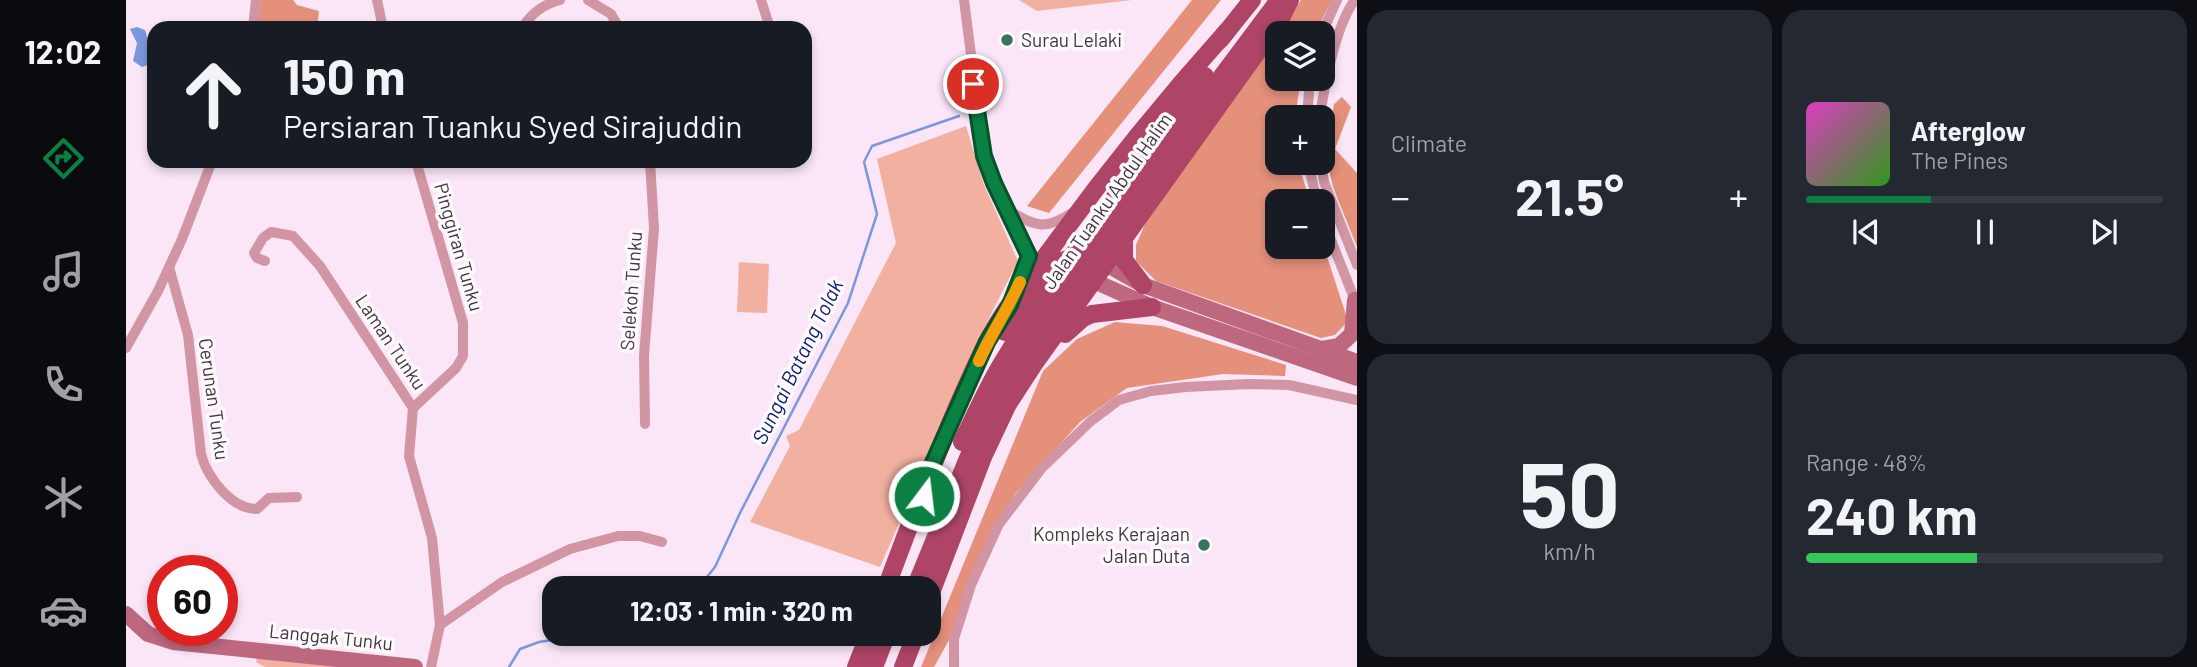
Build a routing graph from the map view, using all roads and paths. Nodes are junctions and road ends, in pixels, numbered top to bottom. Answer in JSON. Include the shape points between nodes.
{"nodes":[{"id":1,"x":256,"y":0,"type":"edge"},
{"id":2,"x":377,"y":0,"type":"edge"},
{"id":3,"x":560,"y":0,"type":"edge"},
{"id":4,"x":587,"y":0,"type":"edge"},
{"id":5,"x":761,"y":0,"type":"edge"},
{"id":6,"x":964,"y":0,"type":"edge"},
{"id":7,"x":1252,"y":0,"type":"edge"},
{"id":8,"x":1259,"y":0,"type":"edge"},
{"id":9,"x":1279,"y":0,"type":"edge"},
{"id":10,"x":1290,"y":0,"type":"edge"},
{"id":11,"x":1337,"y":0,"type":"edge"},
{"id":12,"x":1355,"y":0,"type":"edge"},
{"id":13,"x":254,"y":21,"type":"edge"},
{"id":14,"x":382,"y":21,"type":"edge"},
{"id":15,"x":526,"y":21,"type":"edge"},
{"id":16,"x":615,"y":21,"type":"edge"},
{"id":17,"x":768,"y":21,"type":"edge"},
{"id":18,"x":1327,"y":21,"type":"edge"},
{"id":19,"x":1227,"y":31,"type":"junction"},
{"id":20,"x":1211,"y":79,"type":"junction"},
{"id":21,"x":1322,"y":105,"type":"edge"},
{"id":22,"x":209,"y":168,"type":"edge"},
{"id":23,"x":418,"y":168,"type":"edge"},
{"id":24,"x":650,"y":168,"type":"edge"},
{"id":25,"x":1323,"y":175,"type":"edge"},
{"id":26,"x":1101,"y":198,"type":"junction"},
{"id":27,"x":1079,"y":209,"type":"junction"},
{"id":28,"x":1008,"y":210,"type":"junction"},
{"id":29,"x":1140,"y":217,"type":"junction"},
{"id":30,"x":1124,"y":239,"type":"junction"},
{"id":31,"x":1335,"y":250,"type":"edge"},
{"id":32,"x":1077,"y":255,"type":"junction"},
{"id":33,"x":265,"y":261,"type":"dead end"},
{"id":34,"x":1106,"y":264,"type":"junction"},
{"id":35,"x":1357,"y":265,"type":"edge"},
{"id":36,"x":169,"y":267,"type":"junction"},
{"id":37,"x":1094,"y":281,"type":"junction"},
{"id":38,"x":1143,"y":285,"type":"junction"},
{"id":39,"x":1356,"y":303,"type":"edge"},
{"id":40,"x":1152,"y":307,"type":"junction"},
{"id":41,"x":1015,"y":308,"type":"junction"},
{"id":42,"x":1055,"y":335,"type":"junction"},
{"id":43,"x":126,"y":348,"type":"edge"},
{"id":44,"x":1322,"y":349,"type":"junction"},
{"id":45,"x":1357,"y":362,"type":"edge"},
{"id":46,"x":1034,"y":364,"type":"junction"},
{"id":47,"x":1351,"y":376,"type":"edge"},
{"id":48,"x":1355,"y":398,"type":"edge"},
{"id":49,"x":413,"y":408,"type":"junction"},
{"id":50,"x":645,"y":424,"type":"dead end"},
{"id":51,"x":969,"y":441,"type":"junction"},
{"id":52,"x":962,"y":473,"type":"junction"},
{"id":53,"x":928,"y":474,"type":"junction"},
{"id":54,"x":297,"y":497,"type":"dead end"},
{"id":55,"x":662,"y":542,"type":"dead end"},
{"id":56,"x":890,"y":576,"type":"edge"},
{"id":57,"x":898,"y":576,"type":"edge"},
{"id":58,"x":910,"y":576,"type":"edge"},
{"id":59,"x":920,"y":576,"type":"edge"},
{"id":60,"x":931,"y":576,"type":"edge"},
{"id":61,"x":938,"y":576,"type":"edge"},
{"id":62,"x":126,"y":614,"type":"edge"},
{"id":63,"x":440,"y":625,"type":"junction"},
{"id":64,"x":864,"y":646,"type":"edge"},
{"id":65,"x":877,"y":646,"type":"edge"},
{"id":66,"x":882,"y":646,"type":"edge"},
{"id":67,"x":894,"y":646,"type":"edge"},
{"id":68,"x":910,"y":646,"type":"edge"},
{"id":69,"x":415,"y":667,"type":"edge"},
{"id":70,"x":431,"y":667,"type":"edge"},
{"id":71,"x":856,"y":667,"type":"edge"},
{"id":72,"x":873,"y":667,"type":"edge"},
{"id":73,"x":886,"y":667,"type":"edge"},
{"id":74,"x":903,"y":667,"type":"edge"},
{"id":75,"x":954,"y":667,"type":"edge"}],
"edges":[{"from":1,"to":13,"type":"street"},
{"from":2,"to":14,"type":"street"},
{"from":3,"to":15,"type":"street","via":[[531,14]]},
{"from":4,"to":16,"type":"street"},
{"from":5,"to":17,"type":"street"},
{"from":6,"to":28,"type":"street","via":[[984,156]]},
{"from":7,"to":19,"type":"main road"},
{"from":8,"to":20,"type":"main road","name":"Jalan Tuanku Abdul Halim"},
{"from":9,"to":20,"type":"main road","name":"Jalan Tuanku Abdul Halim"},
{"from":10,"to":29,"type":"main road","name":"Jalan Tuanku Abdul Halim"},
{"from":11,"to":18,"type":"street"},
{"from":12,"to":21,"type":"street","via":[[1331,59]]},
{"from":19,"to":26,"type":"main road"},
{"from":19,"to":27,"type":"main road","name":"Jalan Tuanku Abdul Halim"},
{"from":20,"to":51,"type":"main road","name":"Jalan Tuanku Abdul Halim","bridge":true},
{"from":22,"to":36,"type":"street"},
{"from":23,"to":49,"type":"street","name":"Pinggiran Tunku","via":[[463,323],[463,356]]},
{"from":24,"to":50,"type":"street","name":"Selekoh Tunku","via":[[654,240],[643,356]]},
{"from":25,"to":35,"type":"street"},
{"from":26,"to":29,"type":"main road","via":[[1099,218],[1107,226],[1115,228]]},
{"from":26,"to":32,"type":"main road","via":[[1077,232]]},
{"from":27,"to":28,"type":"street","via":[[1042,225]]},
{"from":27,"to":41,"type":"main road","name":"Jalan Tuanku Abdul Halim"},
{"from":28,"to":41,"type":"street","via":[[1029,256]]},
{"from":29,"to":30,"type":"main road","name":"Jalan Tuanku Abdul Halim"},
{"from":30,"to":34,"type":"main road","name":"Jalan Tuanku Abdul Halim"},
{"from":30,"to":38,"type":"main road","via":[[1124,260]]},
{"from":31,"to":39,"type":"street"},
{"from":32,"to":34,"type":"main road"},
{"from":32,"to":37,"type":"main road"},
{"from":32,"to":41,"type":"main road","via":[[1055,263]]},
{"from":33,"to":49,"type":"street","name":"Laman Tunku","via":[[254,253],[263,238],[271,232],[293,236],[320,266]]},
{"from":34,"to":37,"type":"main road","name":"Jalan Tuanku Abdul Halim"},
{"from":34,"to":38,"type":"street"},
{"from":36,"to":43,"type":"street"},
{"from":36,"to":54,"type":"street","name":"Cerunan Tunku","via":[[188,335],[204,467],[247,509],[257,509],[269,498]]},
{"from":37,"to":40,"type":"street"},
{"from":37,"to":42,"type":"main road","name":"Jalan Tuanku Abdul Halim"},
{"from":38,"to":44,"type":"street"},
{"from":39,"to":44,"type":"street","via":[[1352,334],[1339,346]]},
{"from":40,"to":46,"type":"main road","via":[[1083,318]]},
{"from":40,"to":47,"type":"street"},
{"from":41,"to":42,"type":"main road","via":[[1041,299],[1054,301],[1060,315]]},
{"from":41,"to":53,"type":"main road","name":"Jalan Tuanku Abdul Halim","via":[[987,342]]},
{"from":42,"to":46,"type":"main road","name":"Jalan Tuanku Abdul Halim"},
{"from":44,"to":45,"type":"street"},
{"from":46,"to":61,"type":"main road","name":"Jalan Tuanku Abdul Halim","via":[[1008,404]]},
{"from":47,"to":48,"type":"street"},
{"from":48,"to":75,"type":"street","via":[[1289,385],[1222,385],[1151,391],[1119,400],[1042,468],[999,524],[971,585],[954,639]]},
{"from":49,"to":63,"type":"street","name":"Laman Tunku","via":[[409,456],[432,538]]},
{"from":51,"to":52,"type":"main road","name":"Jalan Tuanku Abdul Halim"},
{"from":51,"to":58,"type":"main road","name":"Jalan Tuanku Abdul Halim"},
{"from":52,"to":59,"type":"main road","name":"Jalan Tuanku Abdul Halim"},
{"from":52,"to":60,"type":"main road"},
{"from":53,"to":56,"type":"main road","name":"Jalan Tuanku Abdul Halim"},
{"from":53,"to":57,"type":"main road"},
{"from":55,"to":63,"type":"street","via":[[618,536],[570,549],[502,582]]},
{"from":62,"to":69,"type":"street","name":"Langgak Tunku","via":[[148,634],[173,642]]},
{"from":63,"to":70,"type":"street","name":"Laman Tunku"},
{"from":64,"to":71,"type":"main road"},
{"from":65,"to":72,"type":"main road"},
{"from":66,"to":72,"type":"main road"},
{"from":67,"to":73,"type":"main road"},
{"from":68,"to":74,"type":"main road"}]}
